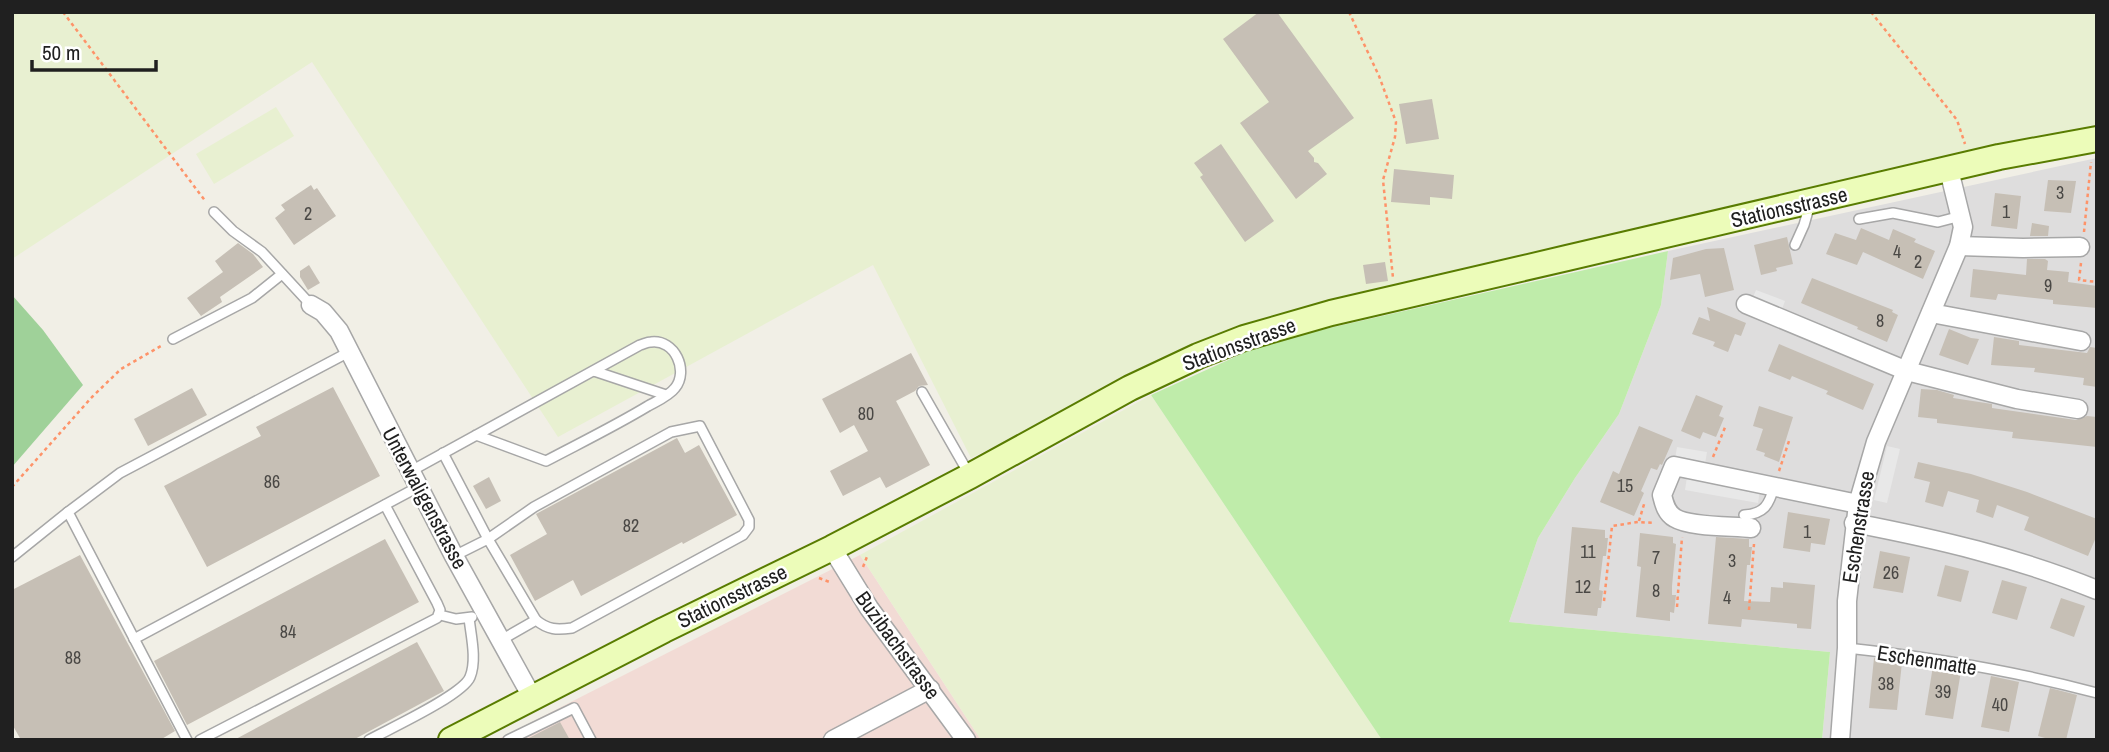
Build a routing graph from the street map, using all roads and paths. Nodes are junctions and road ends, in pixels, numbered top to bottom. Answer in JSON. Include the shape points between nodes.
{"nodes":[{"id":1,"x":63,"y":12,"type":"edge"},
{"id":2,"x":1349,"y":12,"type":"edge"},
{"id":3,"x":1871,"y":12,"type":"edge"},
{"id":4,"x":2094,"y":149,"type":"edge"},
{"id":5,"x":1960,"y":167,"type":"junction"},
{"id":6,"x":1811,"y":202,"type":"junction"},
{"id":7,"x":214,"y":212,"type":"joint"},
{"id":8,"x":1961,"y":216,"type":"junction"},
{"id":9,"x":1859,"y":219,"type":"dead end"},
{"id":10,"x":1795,"y":244,"type":"dead end"},
{"id":11,"x":1959,"y":246,"type":"junction"},
{"id":12,"x":2082,"y":246,"type":"junction"},
{"id":13,"x":282,"y":274,"type":"junction"},
{"id":14,"x":2097,"y":282,"type":"edge"},
{"id":15,"x":1395,"y":298,"type":"junction"},
{"id":16,"x":1746,"y":304,"type":"dead end"},
{"id":17,"x":311,"y":305,"type":"joint"},
{"id":18,"x":1931,"y":313,"type":"junction"},
{"id":19,"x":173,"y":339,"type":"joint"},
{"id":20,"x":2081,"y":341,"type":"dead end"},
{"id":21,"x":349,"y":352,"type":"junction"},
{"id":22,"x":594,"y":371,"type":"junction"},
{"id":23,"x":1906,"y":371,"type":"junction"},
{"id":24,"x":922,"y":392,"type":"dead end"},
{"id":25,"x":666,"y":395,"type":"junction"},
{"id":26,"x":2078,"y":409,"type":"dead end"},
{"id":27,"x":1726,"y":425,"type":"dead end"},
{"id":28,"x":476,"y":435,"type":"junction"},
{"id":29,"x":1790,"y":438,"type":"dead end"},
{"id":30,"x":443,"y":453,"type":"junction"},
{"id":31,"x":1707,"y":472,"type":"junction"},
{"id":32,"x":970,"y":476,"type":"junction"},
{"id":33,"x":415,"y":478,"type":"junction"},
{"id":34,"x":1774,"y":486,"type":"junction"},
{"id":35,"x":12,"y":487,"type":"edge"},
{"id":36,"x":1858,"y":504,"type":"junction"},
{"id":37,"x":385,"y":505,"type":"junction"},
{"id":38,"x":68,"y":512,"type":"junction"},
{"id":39,"x":1747,"y":522,"type":"junction"},
{"id":40,"x":1854,"y":523,"type":"junction"},
{"id":41,"x":1683,"y":524,"type":"junction"},
{"id":42,"x":488,"y":538,"type":"junction"},
{"id":43,"x":832,"y":548,"type":"junction"},
{"id":44,"x":871,"y":548,"type":"dead end"},
{"id":45,"x":454,"y":556,"type":"junction"},
{"id":46,"x":12,"y":557,"type":"edge"},
{"id":47,"x":864,"y":566,"type":"dead end"},
{"id":48,"x":2097,"y":590,"type":"edge"},
{"id":49,"x":1604,"y":601,"type":"dead end"},
{"id":50,"x":1677,"y":607,"type":"dead end"},
{"id":51,"x":1749,"y":610,"type":"dead end"},
{"id":52,"x":440,"y":615,"type":"junction"},
{"id":53,"x":478,"y":615,"type":"junction"},
{"id":54,"x":536,"y":620,"type":"junction"},
{"id":55,"x":134,"y":639,"type":"junction"},
{"id":56,"x":501,"y":640,"type":"junction"},
{"id":57,"x":1847,"y":648,"type":"junction"},
{"id":58,"x":930,"y":689,"type":"junction"},
{"id":59,"x":2097,"y":693,"type":"edge"},
{"id":60,"x":532,"y":697,"type":"junction"},
{"id":61,"x":187,"y":740,"type":"edge"},
{"id":62,"x":200,"y":740,"type":"edge"},
{"id":63,"x":369,"y":740,"type":"edge"},
{"id":64,"x":451,"y":740,"type":"edge"},
{"id":65,"x":508,"y":740,"type":"edge"},
{"id":66,"x":591,"y":740,"type":"edge"},
{"id":67,"x":833,"y":740,"type":"edge"},
{"id":68,"x":966,"y":740,"type":"edge"},
{"id":69,"x":1840,"y":740,"type":"edge"}],
"edges":[{"from":1,"to":7,"type":"path"},
{"from":2,"to":15,"type":"path","via":[[1396,122],[1383,180]]},
{"from":3,"to":5,"type":"path","via":[[1957,120]]},
{"from":4,"to":5,"type":"main road","name":"Stationsstrasse","via":[[2079,141]]},
{"from":4,"to":12,"type":"path"},
{"from":5,"to":6,"type":"main road","name":"Stationsstrasse"},
{"from":5,"to":8,"type":"street","name":"Eschenstrasse"},
{"from":6,"to":10,"type":"lane"},
{"from":6,"to":15,"type":"main road","name":"Stationsstrasse"},
{"from":7,"to":13,"type":"lane"},
{"from":8,"to":9,"type":"lane","via":[[1938,222],[1893,213]]},
{"from":8,"to":11,"type":"street","name":"Eschenstrasse"},
{"from":11,"to":12,"type":"street"},
{"from":11,"to":18,"type":"street","name":"Eschenstrasse"},
{"from":12,"to":14,"type":"path","via":[[2078,280]]},
{"from":13,"to":17,"type":"lane"},
{"from":13,"to":19,"type":"lane","via":[[253,298]]},
{"from":15,"to":32,"type":"main road","name":"Stationsstrasse","via":[[1265,331],[1198,356]]},
{"from":16,"to":23,"type":"street"},
{"from":17,"to":21,"type":"street","name":"Unterwaligenstrasse","via":[[339,331]]},
{"from":18,"to":20,"type":"street"},
{"from":18,"to":23,"type":"street","name":"Eschenstrasse"},
{"from":19,"to":35,"type":"path","via":[[121,369]]},
{"from":21,"to":33,"type":"street","name":"Unterwaligenstrasse"},
{"from":21,"to":38,"type":"lane","via":[[120,473]]},
{"from":22,"to":25,"type":"lane"},
{"from":22,"to":25,"type":"lane","via":[[640,345],[660,342],[681,363],[680,381]]},
{"from":22,"to":28,"type":"lane"},
{"from":23,"to":26,"type":"street"},
{"from":23,"to":36,"type":"street","name":"Eschenstrasse","via":[[1872,451]]},
{"from":24,"to":32,"type":"lane"},
{"from":25,"to":28,"type":"lane","via":[[546,461]]},
{"from":27,"to":31,"type":"path"},
{"from":28,"to":30,"type":"lane"},
{"from":29,"to":34,"type":"path"},
{"from":30,"to":33,"type":"lane"},
{"from":30,"to":42,"type":"lane"},
{"from":31,"to":34,"type":"street"},
{"from":31,"to":41,"type":"street","via":[[1674,466],[1662,495],[1666,509]]},
{"from":32,"to":43,"type":"main road","name":"Stationsstrasse"},
{"from":33,"to":37,"type":"lane"},
{"from":33,"to":45,"type":"street","name":"Unterwaligenstrasse"},
{"from":34,"to":36,"type":"street"},
{"from":34,"to":39,"type":"lane","via":[[1768,506]]},
{"from":36,"to":40,"type":"street","name":"Eschenstrasse"},
{"from":37,"to":52,"type":"lane","via":[[438,603]]},
{"from":37,"to":55,"type":"lane"},
{"from":38,"to":46,"type":"lane"},
{"from":38,"to":55,"type":"lane"},
{"from":39,"to":41,"type":"street"},
{"from":39,"to":51,"type":"path","via":[[1755,527]]},
{"from":40,"to":48,"type":"street","via":[[2021,562]]},
{"from":40,"to":57,"type":"street","name":"Eschenstrasse"},
{"from":41,"to":49,"type":"path","via":[[1612,526]]},
{"from":41,"to":50,"type":"path"},
{"from":42,"to":45,"type":"lane"},
{"from":42,"to":54,"type":"lane"},
{"from":42,"to":54,"type":"lane","via":[[534,507],[671,432],[700,426],[748,520],[748,531],[572,628],[556,630]]},
{"from":43,"to":58,"type":"street","name":"Buzibachstrasse","via":[[869,608]]},
{"from":43,"to":60,"type":"main road","name":"Stationsstrasse"},
{"from":44,"to":47,"type":"path"},
{"from":45,"to":53,"type":"street","name":"Unterwaligenstrasse"},
{"from":52,"to":53,"type":"lane","via":[[457,619]]},
{"from":52,"to":62,"type":"lane"},
{"from":53,"to":56,"type":"street","name":"Unterwaligenstrasse"},
{"from":53,"to":63,"type":"lane","via":[[470,678],[458,692]]},
{"from":54,"to":56,"type":"lane"},
{"from":55,"to":61,"type":"lane"},
{"from":56,"to":60,"type":"street","name":"Unterwaligenstrasse"},
{"from":57,"to":59,"type":"lane","name":"Eschenmatte","via":[[1912,655]]},
{"from":57,"to":69,"type":"street","name":"Eschenmatte"},
{"from":58,"to":67,"type":"street"},
{"from":58,"to":68,"type":"street","name":"Buzibachstrasse"},
{"from":60,"to":64,"type":"main road","name":"Stationsstrasse"},
{"from":65,"to":66,"type":"lane","via":[[574,708]]}]}
